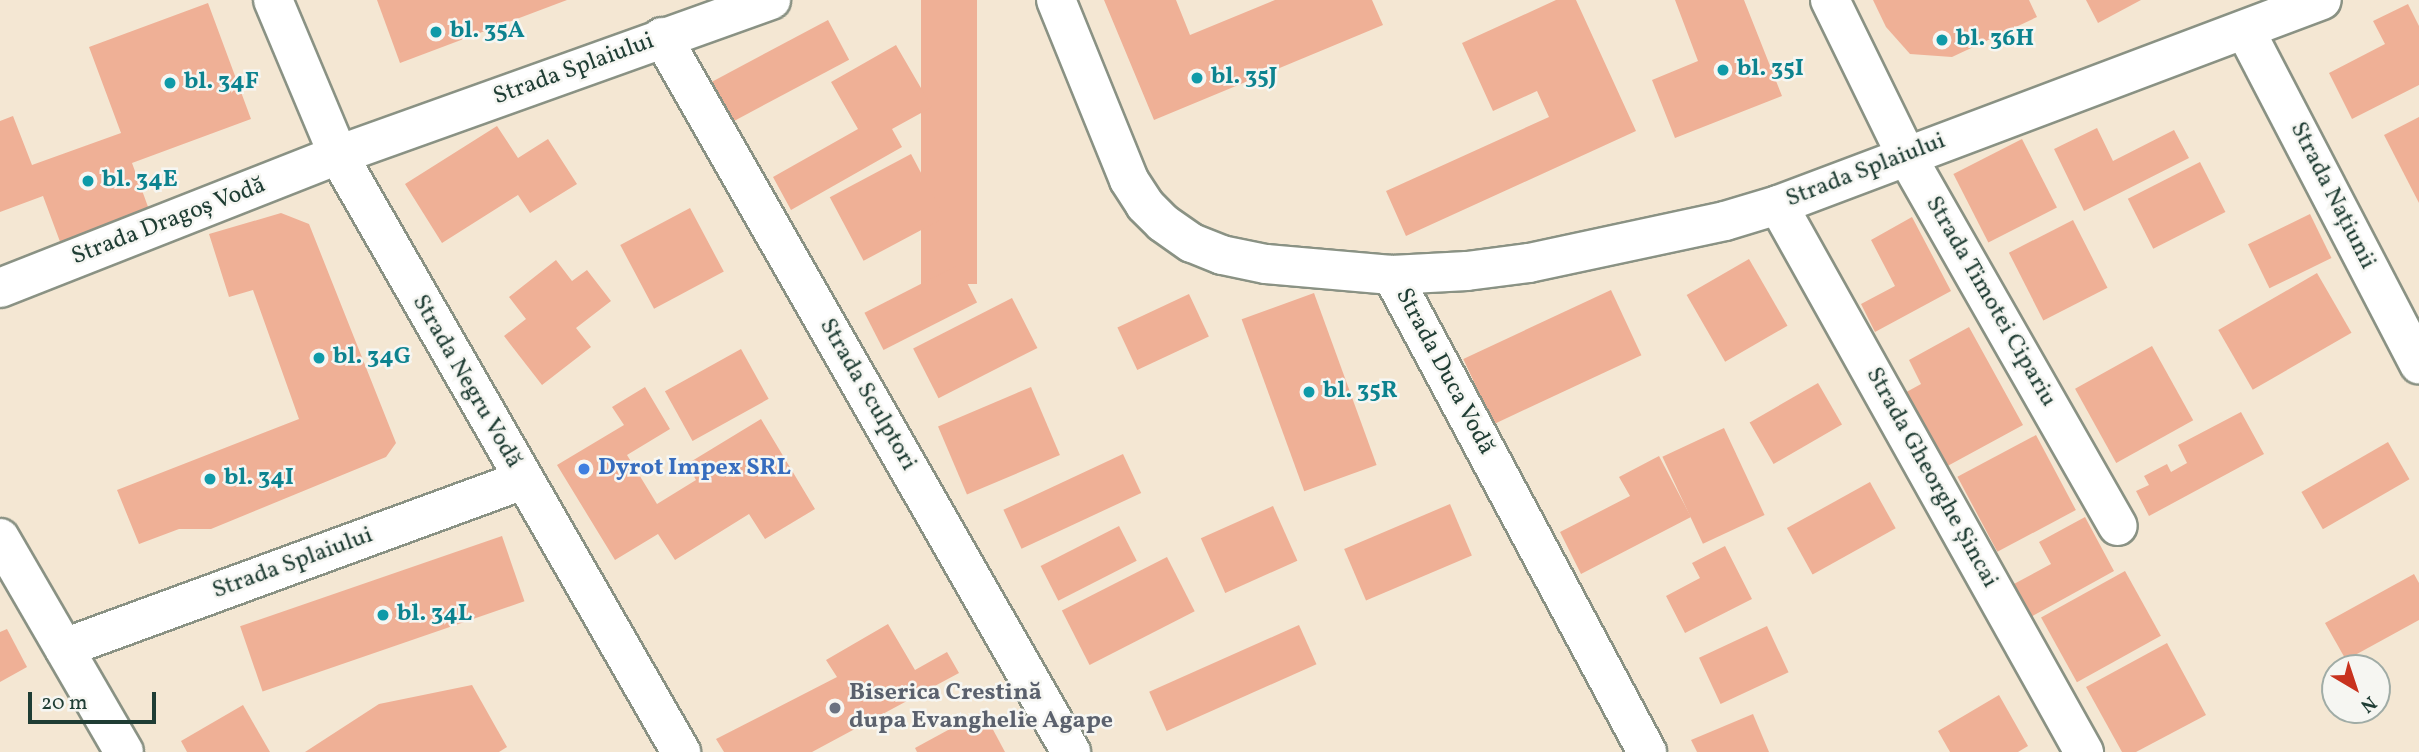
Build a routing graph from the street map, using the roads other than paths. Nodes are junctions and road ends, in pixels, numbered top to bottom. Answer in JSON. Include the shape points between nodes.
{"nodes":[{"id":1,"x":273,"y":0,"type":"edge"},
{"id":2,"x":771,"y":0,"type":"edge"},
{"id":3,"x":1056,"y":0,"type":"edge"},
{"id":4,"x":1830,"y":0,"type":"edge"},
{"id":5,"x":2322,"y":0,"type":"edge"},
{"id":6,"x":2245,"y":30,"type":"junction"},
{"id":7,"x":662,"y":37,"type":"junction"},
{"id":8,"x":338,"y":155,"type":"junction"},
{"id":9,"x":1906,"y":155,"type":"junction"},
{"id":10,"x":1778,"y":205,"type":"junction"},
{"id":11,"x":1392,"y":275,"type":"junction"},
{"id":12,"x":0,"y":288,"type":"edge"},
{"id":13,"x":2419,"y":364,"type":"edge"},
{"id":14,"x":522,"y":480,"type":"junction"},
{"id":15,"x":2118,"y":526,"type":"dead end"},
{"id":16,"x":0,"y":538,"type":"edge"},
{"id":17,"x":64,"y":648,"type":"junction"},
{"id":18,"x":124,"y":752,"type":"edge"},
{"id":19,"x":681,"y":752,"type":"edge"},
{"id":20,"x":1071,"y":752,"type":"edge"},
{"id":21,"x":1647,"y":752,"type":"edge"},
{"id":22,"x":2084,"y":752,"type":"edge"}],
"edges":[{"from":1,"to":8,"type":"street","name":"Strada Negru Vodă"},
{"from":2,"to":7,"type":"street","name":"Strada Splaiului"},
{"from":3,"to":11,"type":"street","name":"Strada Duca Vodă","via":[[1129,180],[1163,223],[1192,243],[1222,255],[1266,264]]},
{"from":4,"to":9,"type":"street","name":"Strada Timotei Cipariu"},
{"from":5,"to":6,"type":"street","name":"Strada Splaiului"},
{"from":6,"to":9,"type":"street","name":"Strada Splaiului"},
{"from":6,"to":13,"type":"street","name":"Strada Națiunii"},
{"from":7,"to":8,"type":"street","name":"Strada Splaiului"},
{"from":7,"to":20,"type":"street","name":"Strada Sculptori"},
{"from":8,"to":12,"type":"street","name":"Strada Dragoș Vodă"},
{"from":8,"to":14,"type":"street","name":"Strada Negru Vodă"},
{"from":9,"to":10,"type":"street","name":"Strada Splaiului"},
{"from":9,"to":15,"type":"street","name":"Strada Timotei Cipariu"},
{"from":10,"to":11,"type":"street","name":"Strada Splaiului","via":[[1687,230],[1529,263]]},
{"from":10,"to":22,"type":"street","name":"Strada Gheorghe Șincai"},
{"from":11,"to":21,"type":"street","name":"Strada Duca Vodă"},
{"from":14,"to":17,"type":"street","name":"Strada Splaiului"},
{"from":14,"to":19,"type":"street","name":"Strada Negru Vodă"},
{"from":16,"to":17,"type":"street"},
{"from":17,"to":18,"type":"street"}]}
